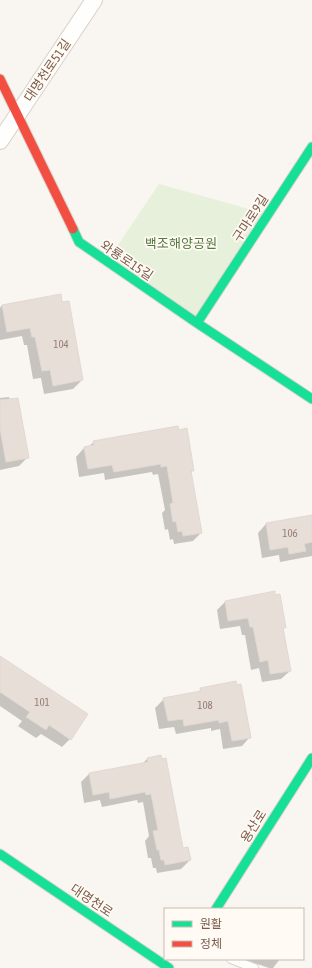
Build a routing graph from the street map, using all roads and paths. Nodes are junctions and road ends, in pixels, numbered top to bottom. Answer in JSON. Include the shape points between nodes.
{"nodes":[{"id":1,"x":94,"y":0,"type":"edge"},
{"id":2,"x":0,"y":79,"type":"edge"},
{"id":3,"x":18,"y":115,"type":"junction"},
{"id":4,"x":0,"y":141,"type":"edge"},
{"id":5,"x":312,"y":147,"type":"edge"},
{"id":6,"x":197,"y":323,"type":"junction"},
{"id":7,"x":312,"y":400,"type":"edge"},
{"id":8,"x":312,"y":758,"type":"edge"},
{"id":9,"x":0,"y":854,"type":"edge"},
{"id":10,"x":217,"y":908,"type":"edge"},
{"id":11,"x":234,"y":960,"type":"edge"},
{"id":12,"x":169,"y":968,"type":"edge"},
{"id":13,"x":254,"y":968,"type":"edge"}],
"edges":[{"from":1,"to":3,"type":"street","name":"대명천로51길"},
{"from":2,"to":3,"type":"street","name":"와룡로15길"},
{"from":3,"to":4,"type":"street","name":"대명천로51길"},
{"from":3,"to":6,"type":"street","name":"와룡로15길","via":[[79,242]]},
{"from":5,"to":6,"type":"street","name":"구마로9길"},
{"from":6,"to":7,"type":"street","name":"와룡로15길"},
{"from":8,"to":10,"type":"street","name":"용산로"},
{"from":9,"to":12,"type":"street","name":"대명천로"},
{"from":11,"to":13,"type":"lane"}]}
